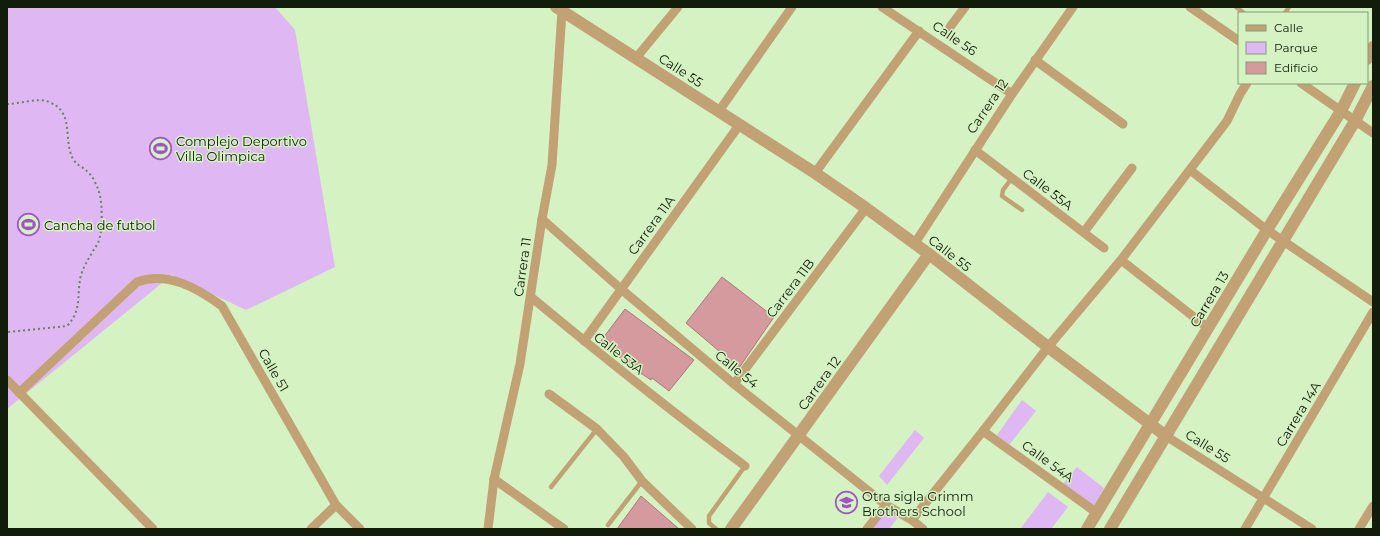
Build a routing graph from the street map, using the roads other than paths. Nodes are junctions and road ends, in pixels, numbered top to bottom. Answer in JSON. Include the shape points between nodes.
{"nodes":[{"id":1,"x":678,"y":7,"type":"edge"},
{"id":2,"x":792,"y":7,"type":"edge"},
{"id":3,"x":882,"y":7,"type":"edge"},
{"id":4,"x":965,"y":7,"type":"edge"},
{"id":5,"x":1073,"y":7,"type":"edge"},
{"id":6,"x":1190,"y":7,"type":"edge"},
{"id":7,"x":561,"y":8,"type":"edge"},
{"id":8,"x":950,"y":27,"type":"dead end"},
{"id":9,"x":919,"y":31,"type":"junction"},
{"id":10,"x":1238,"y":40,"type":"edge"},
{"id":11,"x":1373,"y":47,"type":"edge"},
{"id":12,"x":1368,"y":57,"type":"edge"},
{"id":13,"x":636,"y":58,"type":"junction"},
{"id":14,"x":1035,"y":60,"type":"junction"},
{"id":15,"x":1246,"y":84,"type":"edge"},
{"id":16,"x":1302,"y":84,"type":"edge"},
{"id":17,"x":1354,"y":84,"type":"edge"},
{"id":18,"x":1373,"y":86,"type":"edge"},
{"id":19,"x":1012,"y":94,"type":"junction"},
{"id":20,"x":1341,"y":110,"type":"junction"},
{"id":21,"x":719,"y":111,"type":"junction"},
{"id":22,"x":1355,"y":121,"type":"junction"},
{"id":23,"x":740,"y":124,"type":"junction"},
{"id":24,"x":1123,"y":124,"type":"dead end"},
{"id":25,"x":1373,"y":133,"type":"edge"},
{"id":26,"x":975,"y":150,"type":"junction"},
{"id":27,"x":1132,"y":168,"type":"dead end"},
{"id":28,"x":1190,"y":170,"type":"junction"},
{"id":29,"x":815,"y":173,"type":"junction"},
{"id":30,"x":1012,"y":178,"type":"junction"},
{"id":31,"x":866,"y":208,"type":"junction"},
{"id":32,"x":1022,"y":210,"type":"dead end"},
{"id":33,"x":542,"y":219,"type":"junction"},
{"id":34,"x":1267,"y":230,"type":"junction"},
{"id":35,"x":1084,"y":232,"type":"junction"},
{"id":36,"x":1283,"y":241,"type":"junction"},
{"id":37,"x":915,"y":243,"type":"junction"},
{"id":38,"x":1104,"y":248,"type":"dead end"},
{"id":39,"x":930,"y":254,"type":"junction"},
{"id":40,"x":1121,"y":260,"type":"junction"},
{"id":41,"x":621,"y":289,"type":"junction"},
{"id":42,"x":531,"y":297,"type":"junction"},
{"id":43,"x":1373,"y":302,"type":"edge"},
{"id":44,"x":1373,"y":312,"type":"edge"},
{"id":45,"x":1208,"y":328,"type":"junction"},
{"id":46,"x":584,"y":341,"type":"junction"},
{"id":47,"x":1048,"y":347,"type":"junction"},
{"id":48,"x":7,"y":380,"type":"edge"},
{"id":49,"x":734,"y":384,"type":"junction"},
{"id":50,"x":19,"y":393,"type":"junction"},
{"id":51,"x":549,"y":394,"type":"dead end"},
{"id":52,"x":1151,"y":424,"type":"junction"},
{"id":53,"x":597,"y":429,"type":"junction"},
{"id":54,"x":983,"y":431,"type":"junction"},
{"id":55,"x":799,"y":435,"type":"junction"},
{"id":56,"x":1166,"y":436,"type":"junction"},
{"id":57,"x":745,"y":466,"type":"joint"},
{"id":58,"x":494,"y":479,"type":"junction"},
{"id":59,"x":642,"y":481,"type":"junction"},
{"id":60,"x":551,"y":487,"type":"dead end"},
{"id":61,"x":1264,"y":498,"type":"junction"},
{"id":62,"x":336,"y":505,"type":"junction"},
{"id":63,"x":886,"y":505,"type":"junction"},
{"id":64,"x":1373,"y":506,"type":"edge"},
{"id":65,"x":1097,"y":513,"type":"junction"},
{"id":66,"x":912,"y":520,"type":"junction"},
{"id":67,"x":608,"y":525,"type":"dead end"},
{"id":68,"x":153,"y":529,"type":"edge"},
{"id":69,"x":311,"y":529,"type":"edge"},
{"id":70,"x":360,"y":529,"type":"edge"},
{"id":71,"x":488,"y":529,"type":"edge"},
{"id":72,"x":564,"y":529,"type":"edge"},
{"id":73,"x":692,"y":529,"type":"edge"},
{"id":74,"x":716,"y":529,"type":"edge"},
{"id":75,"x":731,"y":529,"type":"edge"},
{"id":76,"x":867,"y":529,"type":"edge"},
{"id":77,"x":924,"y":529,"type":"edge"},
{"id":78,"x":1087,"y":529,"type":"edge"},
{"id":79,"x":1110,"y":529,"type":"edge"},
{"id":80,"x":1245,"y":529,"type":"edge"},
{"id":81,"x":1312,"y":529,"type":"edge"},
{"id":82,"x":1359,"y":529,"type":"edge"}],
"edges":[{"from":1,"to":13,"type":"street"},
{"from":2,"to":21,"type":"street"},
{"from":3,"to":9,"type":"street","name":"Calle 56"},
{"from":4,"to":8,"type":"street"},
{"from":5,"to":14,"type":"street","name":"Carrera 12"},
{"from":6,"to":10,"type":"street"},
{"from":7,"to":13,"type":"street","name":"Calle 55"},
{"from":7,"to":33,"type":"street","name":"Carrera 11","via":[[552,165]]},
{"from":9,"to":19,"type":"street","name":"Calle 56"},
{"from":9,"to":29,"type":"street"},
{"from":11,"to":12,"type":"street"},
{"from":13,"to":21,"type":"street","name":"Calle 55"},
{"from":14,"to":19,"type":"street","name":"Carrera 12"},
{"from":14,"to":24,"type":"street"},
{"from":15,"to":28,"type":"street","via":[[1227,121]]},
{"from":16,"to":20,"type":"street"},
{"from":17,"to":20,"type":"street","name":"Carrera 13"},
{"from":18,"to":22,"type":"street"},
{"from":19,"to":26,"type":"street","name":"Carrera 12"},
{"from":20,"to":22,"type":"street"},
{"from":20,"to":34,"type":"street","name":"Carrera 13"},
{"from":21,"to":23,"type":"street","name":"Calle 55"},
{"from":22,"to":25,"type":"street"},
{"from":22,"to":36,"type":"street"},
{"from":23,"to":29,"type":"street","name":"Calle 55"},
{"from":23,"to":41,"type":"street","name":"Carrera 11A"},
{"from":26,"to":30,"type":"street","name":"Calle 55A"},
{"from":26,"to":37,"type":"street","name":"Carrera 12"},
{"from":27,"to":35,"type":"street"},
{"from":28,"to":34,"type":"street"},
{"from":28,"to":40,"type":"street"},
{"from":29,"to":31,"type":"street","name":"Calle 55"},
{"from":30,"to":32,"type":"lane","via":[[1003,190],[1002,196]]},
{"from":30,"to":35,"type":"street","name":"Calle 55A"},
{"from":31,"to":37,"type":"street","name":"Calle 55"},
{"from":31,"to":49,"type":"street","name":"Carrera 11B"},
{"from":33,"to":41,"type":"street","name":"Calle 54"},
{"from":33,"to":42,"type":"street","name":"Carrera 11"},
{"from":34,"to":36,"type":"street"},
{"from":34,"to":45,"type":"street","name":"Carrera 13"},
{"from":35,"to":38,"type":"street","name":"Calle 55A"},
{"from":36,"to":43,"type":"street"},
{"from":36,"to":56,"type":"street"},
{"from":37,"to":39,"type":"street","name":"Calle 55"},
{"from":39,"to":47,"type":"street","name":"Calle 55"},
{"from":39,"to":55,"type":"street","name":"Carrera 12"},
{"from":40,"to":45,"type":"street"},
{"from":40,"to":47,"type":"street"},
{"from":41,"to":46,"type":"street","name":"Carrera 11A"},
{"from":41,"to":49,"type":"street","name":"Calle 54"},
{"from":42,"to":46,"type":"street","name":"Calle 53A"},
{"from":42,"to":58,"type":"street","name":"Carrera 11","via":[[520,364]]},
{"from":44,"to":61,"type":"street","name":"Carrera 14A"},
{"from":45,"to":52,"type":"street","name":"Carrera 13"},
{"from":46,"to":57,"type":"street","name":"Calle 53A"},
{"from":47,"to":52,"type":"street","name":"Calle 55"},
{"from":47,"to":54,"type":"street"},
{"from":48,"to":50,"type":"street"},
{"from":49,"to":55,"type":"street","name":"Calle 54"},
{"from":50,"to":62,"type":"street","name":"Calle 51","via":[[136,282],[148,278],[162,278],[186,284],[222,306]]},
{"from":50,"to":68,"type":"street"},
{"from":51,"to":53,"type":"street"},
{"from":52,"to":56,"type":"street","name":"Calle 55"},
{"from":52,"to":65,"type":"street","name":"Carrera 13"},
{"from":53,"to":59,"type":"street","via":[[624,457]]},
{"from":53,"to":60,"type":"lane"},
{"from":54,"to":65,"type":"street","name":"Calle 54A"},
{"from":54,"to":66,"type":"street"},
{"from":55,"to":63,"type":"street","name":"Calle 54"},
{"from":55,"to":75,"type":"street","name":"Carrera 12"},
{"from":56,"to":61,"type":"street","name":"Calle 55"},
{"from":56,"to":79,"type":"street"},
{"from":57,"to":74,"type":"lane","via":[[709,516],[709,523]]},
{"from":58,"to":71,"type":"street","name":"Carrera 11"},
{"from":58,"to":72,"type":"street"},
{"from":59,"to":67,"type":"lane"},
{"from":59,"to":73,"type":"street"},
{"from":61,"to":80,"type":"street","name":"Carrera 14A"},
{"from":61,"to":81,"type":"street","name":"Calle 55"},
{"from":62,"to":69,"type":"street"},
{"from":62,"to":70,"type":"street","name":"Calle 51"},
{"from":63,"to":66,"type":"street","name":"Calle 54"},
{"from":63,"to":76,"type":"street"},
{"from":64,"to":82,"type":"street"},
{"from":65,"to":78,"type":"street","name":"Carrera 13"},
{"from":66,"to":77,"type":"street","name":"Calle 54"}]}
